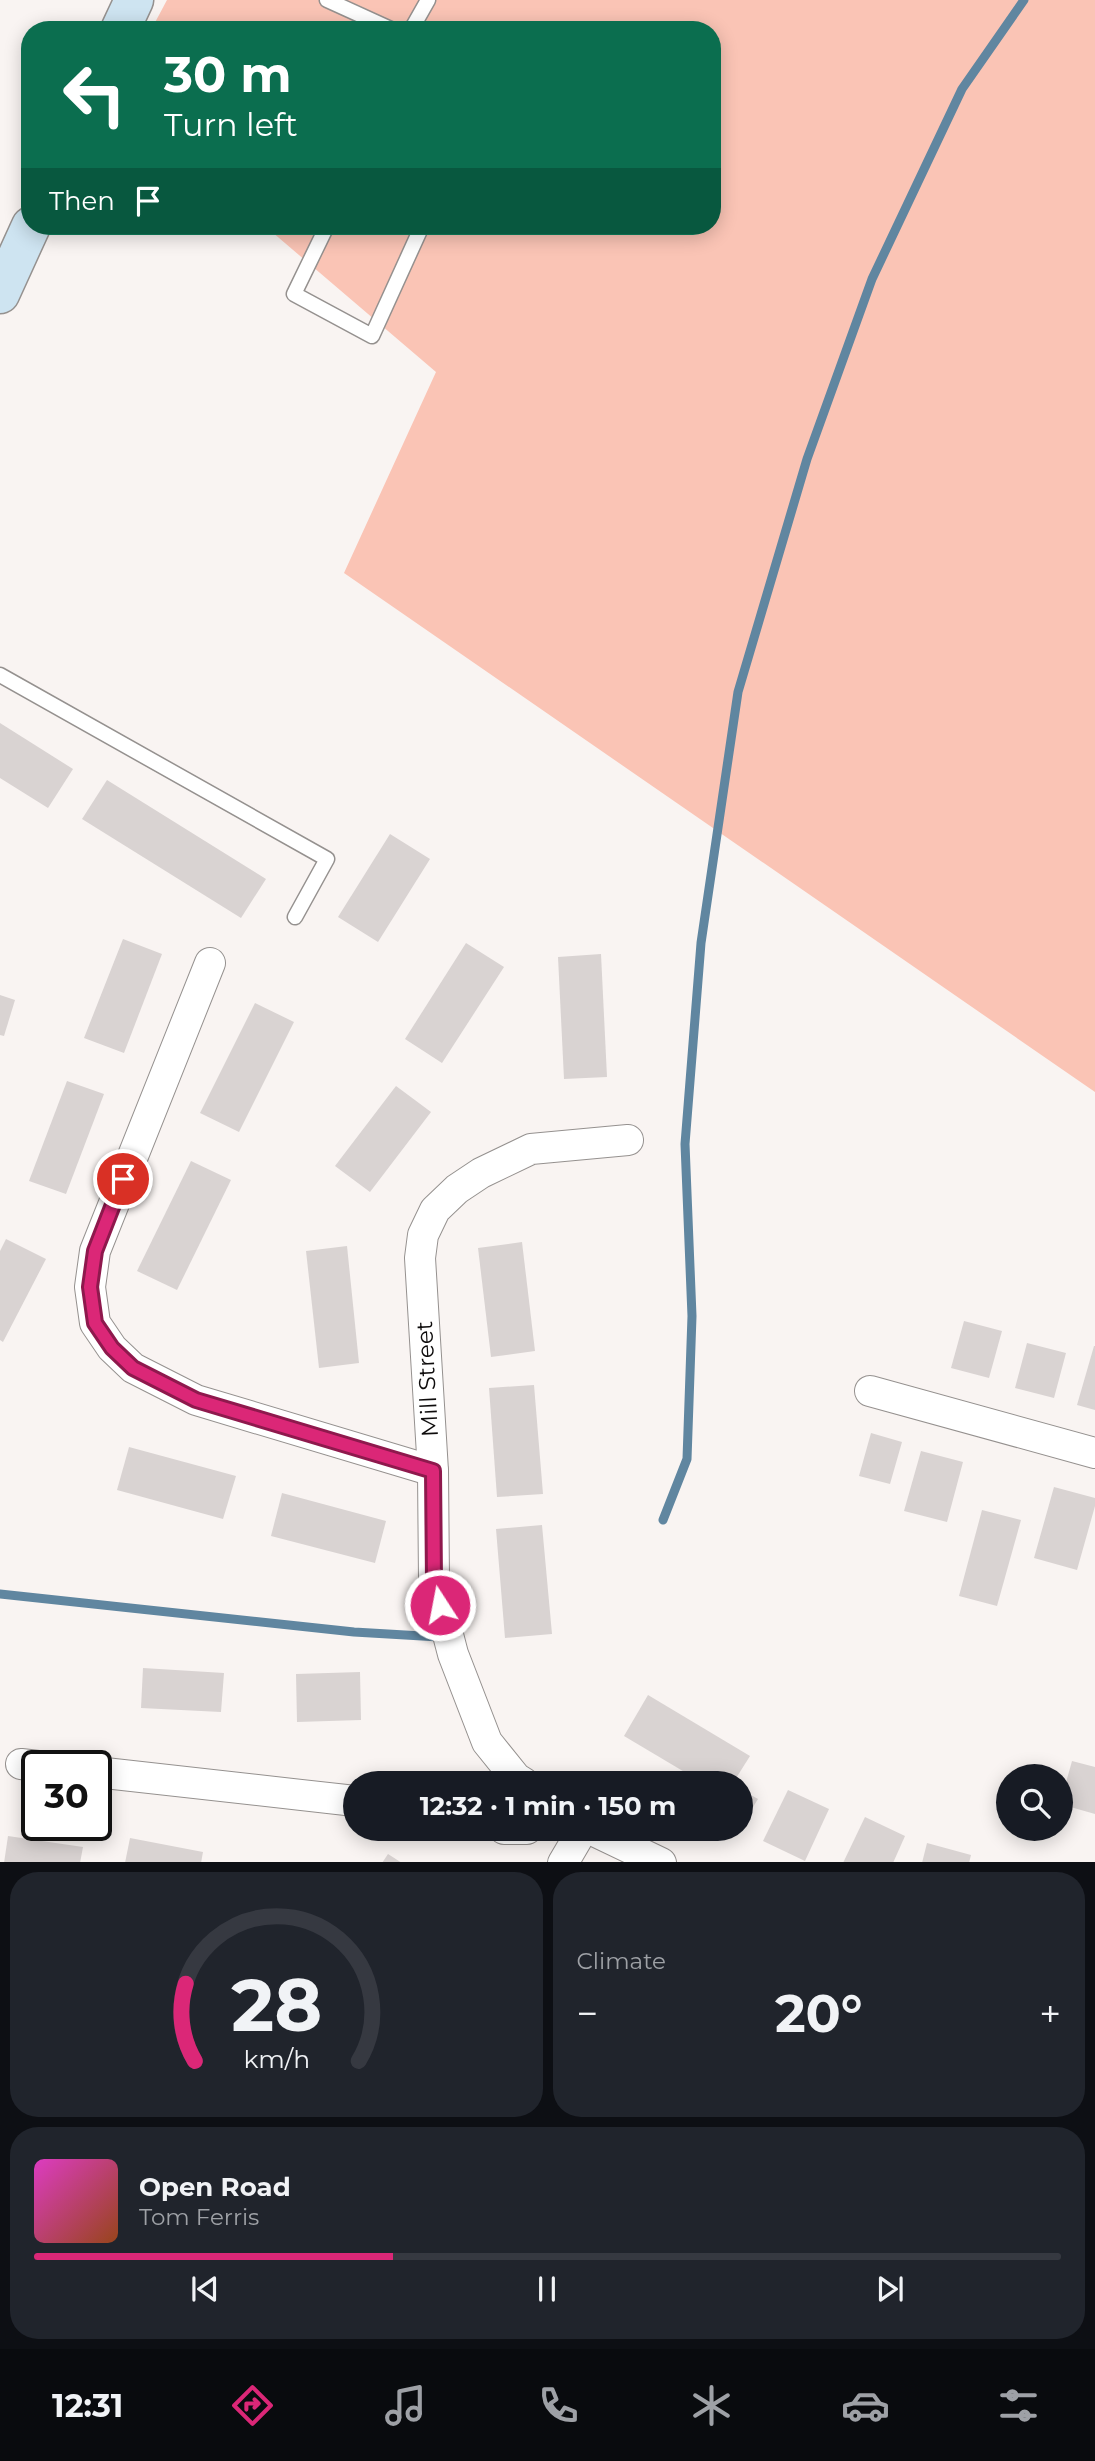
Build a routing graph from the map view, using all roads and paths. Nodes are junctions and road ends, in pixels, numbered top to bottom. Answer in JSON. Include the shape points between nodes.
{"nodes":[{"id":1,"x":134,"y":0,"type":"edge"},
{"id":2,"x":327,"y":0,"type":"edge"},
{"id":3,"x":428,"y":0,"type":"edge"},
{"id":4,"x":124,"y":21,"type":"edge"},
{"id":5,"x":373,"y":21,"type":"edge"},
{"id":6,"x":416,"y":21,"type":"edge"},
{"id":7,"x":27,"y":235,"type":"edge"},
{"id":8,"x":323,"y":235,"type":"edge"},
{"id":9,"x":418,"y":235,"type":"edge"},
{"id":10,"x":0,"y":294,"type":"edge"},
{"id":11,"x":0,"y":675,"type":"edge"},
{"id":12,"x":295,"y":917,"type":"dead end"},
{"id":13,"x":210,"y":962,"type":"dead end"},
{"id":14,"x":628,"y":1140,"type":"dead end"},
{"id":15,"x":870,"y":1391,"type":"dead end"},
{"id":16,"x":1095,"y":1453,"type":"edge"},
{"id":17,"x":433,"y":1471,"type":"junction"},
{"id":18,"x":511,"y":1771,"type":"edge"},
{"id":19,"x":112,"y":1774,"type":"edge"},
{"id":20,"x":343,"y":1800,"type":"edge"},
{"id":21,"x":576,"y":1841,"type":"edge"},
{"id":22,"x":615,"y":1841,"type":"edge"},
{"id":23,"x":564,"y":1862,"type":"edge"},
{"id":24,"x":659,"y":1862,"type":"edge"}],
"edges":[{"from":1,"to":4,"type":"street"},
{"from":2,"to":5,"type":"lane"},
{"from":3,"to":6,"type":"lane"},
{"from":7,"to":10,"type":"street"},
{"from":8,"to":9,"type":"lane","via":[[294,294],[372,335]]},
{"from":11,"to":12,"type":"lane","via":[[327,859]]},
{"from":13,"to":17,"type":"street","via":[[95,1251],[90,1287],[95,1323],[133,1368],[196,1400]]},
{"from":14,"to":17,"type":"street","name":"Mill Street","via":[[531,1149],[481,1173],[435,1210],[422,1235],[420,1258]]},
{"from":15,"to":16,"type":"street"},
{"from":17,"to":18,"type":"street","name":"Mill Street","via":[[434,1581],[453,1654],[487,1742]]},
{"from":19,"to":20,"type":"street"},
{"from":21,"to":23,"type":"street"},
{"from":22,"to":24,"type":"street"}]}
